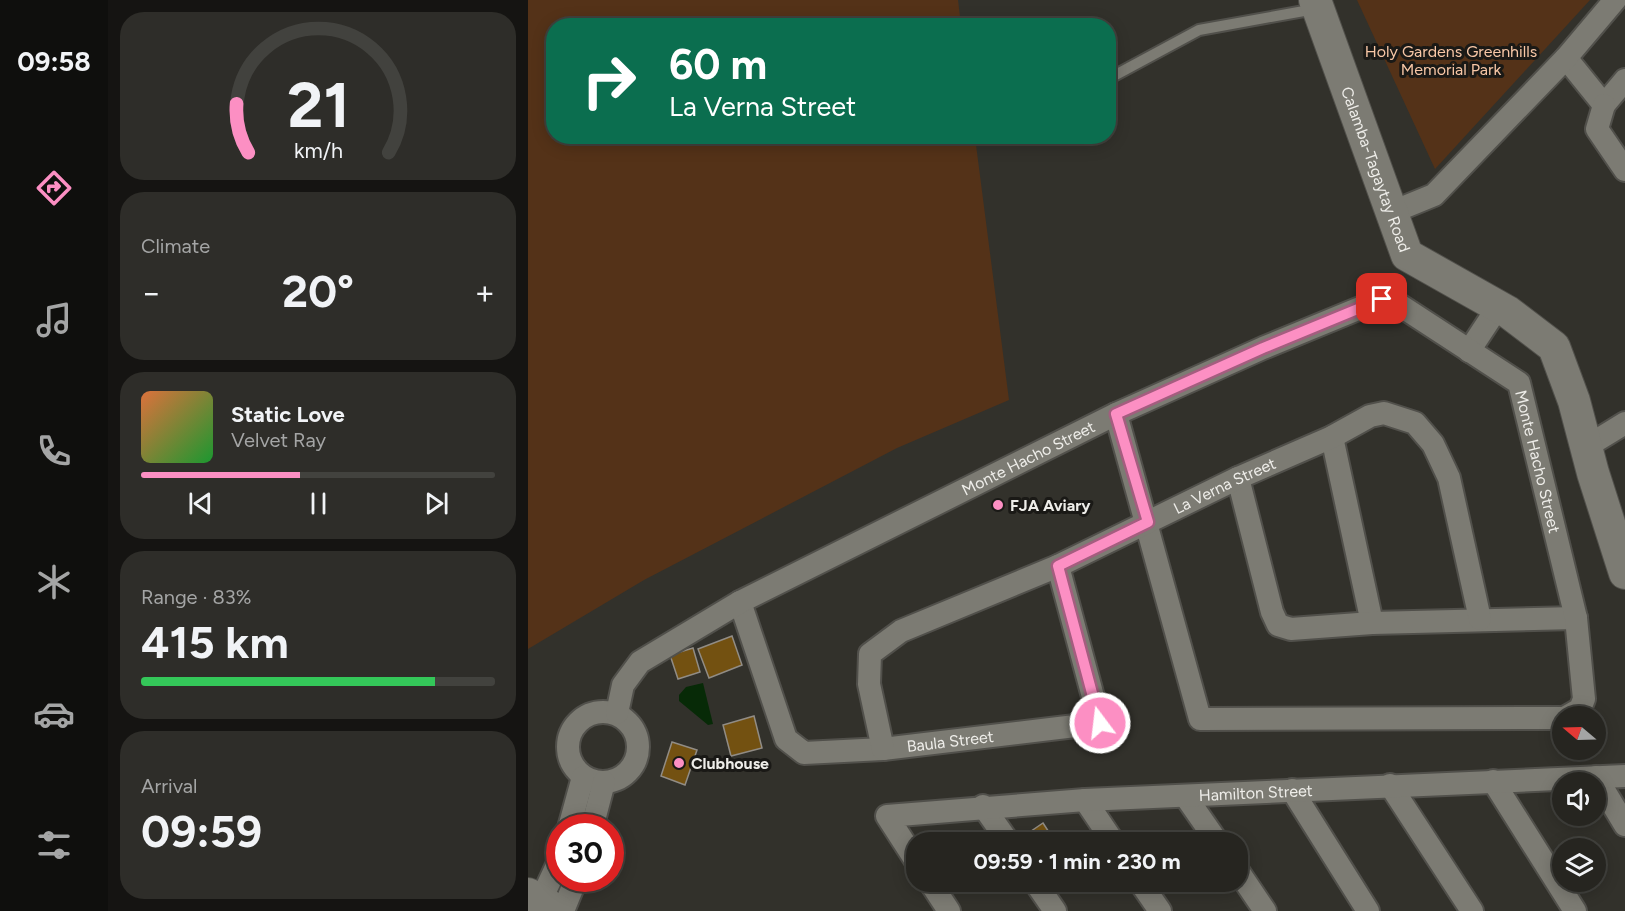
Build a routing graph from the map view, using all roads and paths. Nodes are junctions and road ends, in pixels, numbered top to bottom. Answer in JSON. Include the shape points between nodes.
{"nodes":[{"id":1,"x":1615,"y":0,"type":"edge"},
{"id":2,"x":1317,"y":4,"type":"edge"},
{"id":3,"x":1566,"y":58,"type":"junction"},
{"id":4,"x":1116,"y":75,"type":"edge"},
{"id":5,"x":1625,"y":80,"type":"edge"},
{"id":6,"x":1604,"y":105,"type":"junction"},
{"id":7,"x":1625,"y":170,"type":"edge"},
{"id":8,"x":1390,"y":213,"type":"junction"},
{"id":9,"x":1497,"y":307,"type":"junction"},
{"id":10,"x":1468,"y":351,"type":"junction"},
{"id":11,"x":1116,"y":414,"type":"junction"},
{"id":12,"x":1625,"y":423,"type":"edge"},
{"id":13,"x":1332,"y":437,"type":"junction"},
{"id":14,"x":1586,"y":447,"type":"junction"},
{"id":15,"x":1238,"y":478,"type":"junction"},
{"id":16,"x":1148,"y":522,"type":"junction"},
{"id":17,"x":1058,"y":566,"type":"junction"},
{"id":18,"x":1625,"y":573,"type":"edge"},
{"id":19,"x":740,"y":602,"type":"junction"},
{"id":20,"x":1576,"y":618,"type":"junction"},
{"id":21,"x":1479,"y":620,"type":"junction"},
{"id":22,"x":1372,"y":623,"type":"junction"},
{"id":23,"x":1581,"y":706,"type":"edge"},
{"id":24,"x":617,"y":714,"type":"junction"},
{"id":25,"x":1552,"y":717,"type":"edge"},
{"id":26,"x":883,"y":749,"type":"junction"},
{"id":27,"x":1625,"y":776,"type":"edge"},
{"id":28,"x":1606,"y":777,"type":"edge"},
{"id":29,"x":1552,"y":779,"type":"edge"},
{"id":30,"x":594,"y":780,"type":"junction"},
{"id":31,"x":1493,"y":781,"type":"junction"},
{"id":32,"x":1390,"y":785,"type":"junction"},
{"id":33,"x":1292,"y":790,"type":"junction"},
{"id":34,"x":1606,"y":794,"type":"edge"},
{"id":35,"x":1186,"y":797,"type":"junction"},
{"id":36,"x":1085,"y":800,"type":"junction"},
{"id":37,"x":983,"y":806,"type":"junction"},
{"id":38,"x":576,"y":814,"type":"edge"},
{"id":39,"x":593,"y":814,"type":"edge"},
{"id":40,"x":1625,"y":825,"type":"edge"},
{"id":41,"x":1001,"y":832,"type":"edge"},
{"id":42,"x":1107,"y":832,"type":"edge"},
{"id":43,"x":1210,"y":832,"type":"edge"},
{"id":44,"x":906,"y":846,"type":"edge"},
{"id":45,"x":1248,"y":886,"type":"edge"},
{"id":46,"x":559,"y":892,"type":"edge"},
{"id":47,"x":937,"y":892,"type":"edge"},
{"id":48,"x":1042,"y":892,"type":"edge"},
{"id":49,"x":1147,"y":892,"type":"edge"},
{"id":50,"x":543,"y":904,"type":"edge"},
{"id":51,"x":949,"y":911,"type":"edge"},
{"id":52,"x":1055,"y":911,"type":"edge"},
{"id":53,"x":1160,"y":911,"type":"edge"},
{"id":54,"x":1265,"y":911,"type":"edge"},
{"id":55,"x":1368,"y":911,"type":"edge"},
{"id":56,"x":1472,"y":911,"type":"edge"},
{"id":57,"x":1575,"y":911,"type":"edge"}],
"edges":[{"from":1,"to":3,"type":"street"},
{"from":2,"to":4,"type":"lane","via":[[1199,30]]},
{"from":2,"to":8,"type":"main road","name":"Calamba-Tagaytay Road"},
{"from":3,"to":6,"type":"street"},
{"from":3,"to":8,"type":"street","via":[[1434,195]]},
{"from":5,"to":6,"type":"street"},
{"from":6,"to":7,"type":"street","via":[[1597,129]]},
{"from":8,"to":9,"type":"main road","name":"Calamba-Tagaytay Road","via":[[1407,255]]},
{"from":9,"to":10,"type":"street"},
{"from":9,"to":14,"type":"main road","name":"Calamba-Tagaytay Road","via":[[1554,347]]},
{"from":10,"to":11,"type":"street","name":"Monte Hacho Street","via":[[1401,306],[1382,299]]},
{"from":10,"to":20,"type":"street","name":"Monte Hacho Street","via":[[1519,383]]},
{"from":11,"to":16,"type":"street"},
{"from":11,"to":19,"type":"street","name":"Monte Hacho Street"},
{"from":12,"to":14,"type":"street"},
{"from":13,"to":15,"type":"street","name":"La Verna Street"},
{"from":13,"to":21,"type":"street","name":"La Verna Street","via":[[1384,413],[1415,423],[1433,444],[1449,478]]},
{"from":13,"to":22,"type":"street"},
{"from":14,"to":18,"type":"main road","name":"Calamba-Tagaytay Road"},
{"from":15,"to":16,"type":"street","name":"La Verna Street"},
{"from":15,"to":22,"type":"street","via":[[1278,625],[1291,628]]},
{"from":16,"to":17,"type":"street","name":"La Verna Street"},
{"from":16,"to":25,"type":"street","via":[[1200,719]]},
{"from":17,"to":26,"type":"street","name":"La Verna Street","via":[[901,630],[870,654],[869,684]]},
{"from":17,"to":26,"type":"street","name":"Baula Street","via":[[1100,723]]},
{"from":19,"to":24,"type":"street","name":"Monte Hacho Street","via":[[640,662],[622,685]]},
{"from":19,"to":26,"type":"street","name":"Baula Street","via":[[786,739],[804,753]]},
{"from":20,"to":21,"type":"street"},
{"from":20,"to":23,"type":"street","name":"Monte Hacho Street","via":[[1584,699]]},
{"from":21,"to":22,"type":"street"},
{"from":24,"to":30,"type":"street","via":[[636,734],[636,759],[624,775]]},
{"from":24,"to":30,"type":"street","via":[[588,714],[577,721],[569,734],[570,761]]},
{"from":27,"to":28,"type":"street","name":"Hamilton Street"},
{"from":29,"to":31,"type":"street","name":"Hamilton Street"},
{"from":30,"to":38,"type":"street"},
{"from":30,"to":39,"type":"street"},
{"from":31,"to":32,"type":"street","name":"Hamilton Street"},
{"from":31,"to":57,"type":"street"},
{"from":32,"to":33,"type":"street","name":"Hamilton Street"},
{"from":32,"to":56,"type":"street"},
{"from":33,"to":35,"type":"street","name":"Hamilton Street"},
{"from":33,"to":55,"type":"street"},
{"from":34,"to":40,"type":"street"},
{"from":35,"to":36,"type":"street","name":"Hamilton Street"},
{"from":35,"to":43,"type":"street"},
{"from":36,"to":37,"type":"street","name":"Hamilton Street"},
{"from":36,"to":42,"type":"street"},
{"from":37,"to":41,"type":"street"},
{"from":37,"to":44,"type":"street","name":"Hamilton Street","via":[[886,816]]},
{"from":45,"to":54,"type":"street"},
{"from":46,"to":50,"type":"street"},
{"from":47,"to":51,"type":"street"},
{"from":48,"to":52,"type":"street"},
{"from":49,"to":53,"type":"street"}]}
